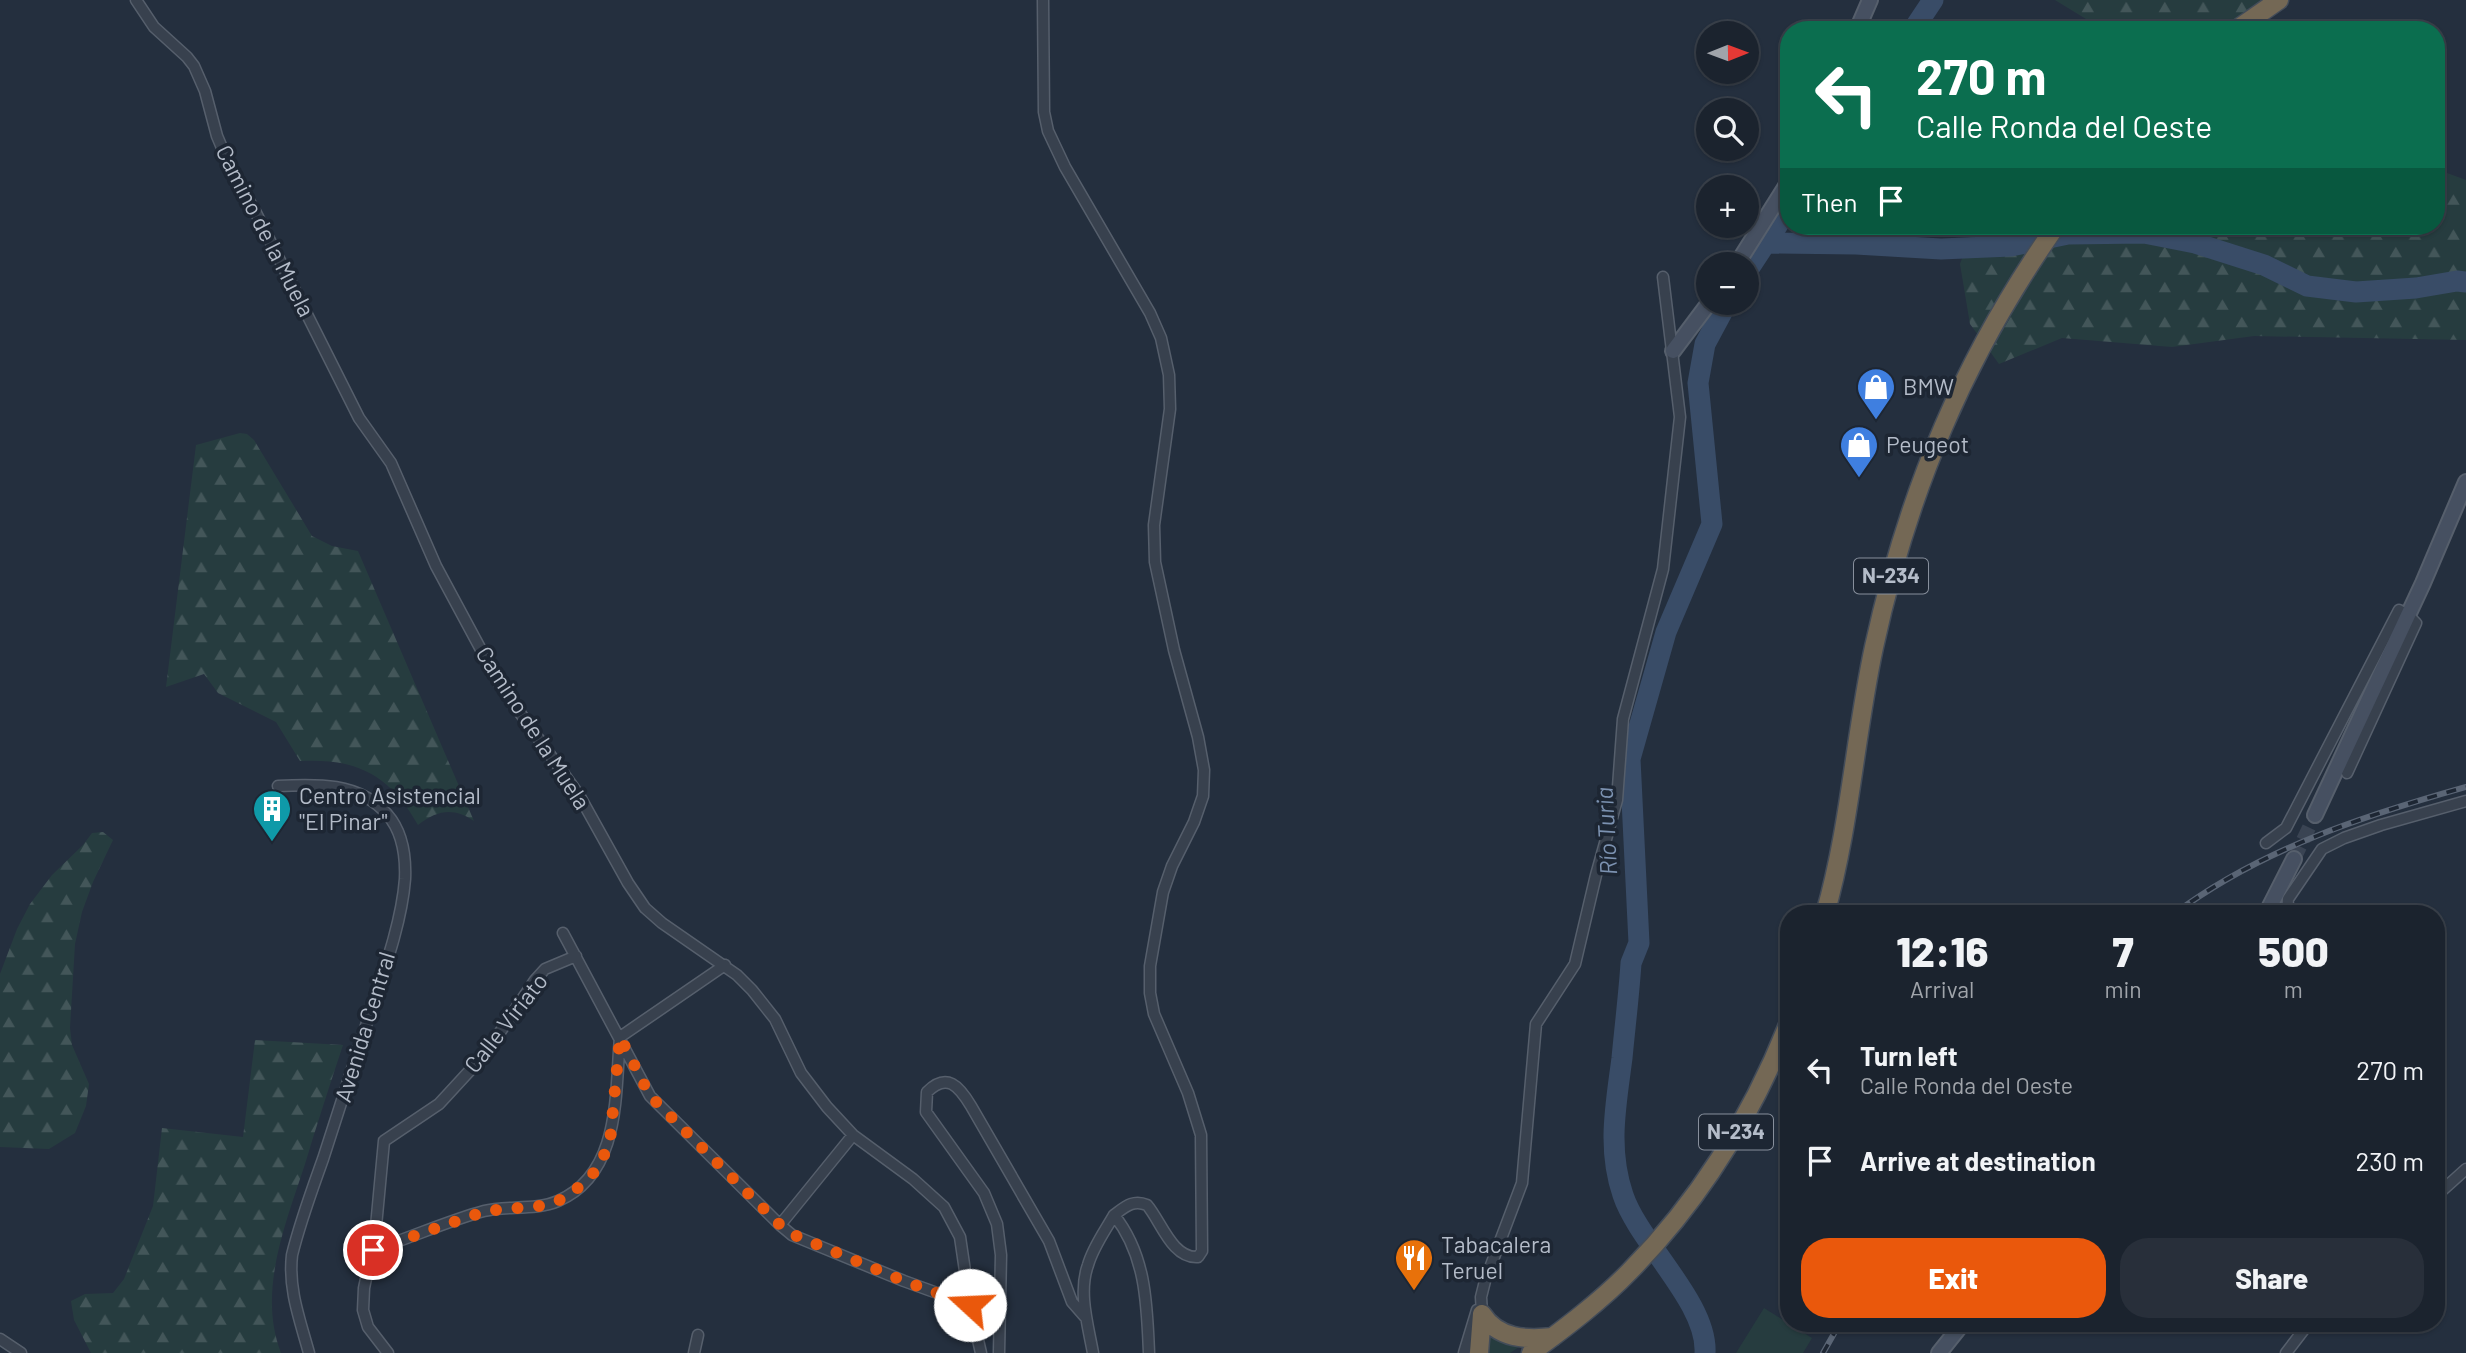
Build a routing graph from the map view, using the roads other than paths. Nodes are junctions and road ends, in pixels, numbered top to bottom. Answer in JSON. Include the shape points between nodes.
{"nodes":[{"id":1,"x":136,"y":0,"type":"edge"},
{"id":2,"x":1043,"y":0,"type":"edge"},
{"id":3,"x":1870,"y":0,"type":"edge"},
{"id":4,"x":2265,"y":0,"type":"edge"},
{"id":5,"x":2279,"y":0,"type":"edge"},
{"id":6,"x":1861,"y":21,"type":"edge"},
{"id":7,"x":2241,"y":21,"type":"edge"},
{"id":8,"x":2249,"y":21,"type":"edge"},
{"id":9,"x":1780,"y":196,"type":"edge"},
{"id":10,"x":2049,"y":235,"type":"edge"},
{"id":11,"x":1745,"y":252,"type":"edge"},
{"id":12,"x":1663,"y":277,"type":"dead end"},
{"id":13,"x":1700,"y":315,"type":"edge"},
{"id":14,"x":1673,"y":351,"type":"junction"},
{"id":15,"x":2466,"y":482,"type":"edge"},
{"id":16,"x":2408,"y":615,"type":"junction"},
{"id":17,"x":2347,"y":773,"type":"dead end"},
{"id":18,"x":278,"y":786,"type":"dead end"},
{"id":19,"x":2466,"y":801,"type":"edge"},
{"id":20,"x":2315,"y":815,"type":"tunnel mouth"},
{"id":21,"x":2266,"y":843,"type":"dead end"},
{"id":22,"x":2294,"y":859,"type":"tunnel mouth"},
{"id":23,"x":1827,"y":905,"type":"edge"},
{"id":24,"x":2271,"y":905,"type":"edge"},
{"id":25,"x":2288,"y":905,"type":"edge"},
{"id":26,"x":563,"y":933,"type":"dead end"},
{"id":27,"x":576,"y":956,"type":"junction"},
{"id":28,"x":725,"y":965,"type":"junction"},
{"id":29,"x":620,"y":1037,"type":"junction"},
{"id":30,"x":1780,"y":1044,"type":"edge"},
{"id":31,"x":853,"y":1135,"type":"junction"},
{"id":32,"x":2466,"y":1169,"type":"edge"},
{"id":33,"x":2445,"y":1188,"type":"edge"},
{"id":34,"x":1114,"y":1215,"type":"junction"},
{"id":35,"x":780,"y":1225,"type":"junction"},
{"id":36,"x":373,"y":1250,"type":"junction"},
{"id":37,"x":970,"y":1305,"type":"junction"},
{"id":38,"x":1481,"y":1306,"type":"junction"},
{"id":39,"x":1086,"y":1318,"type":"junction"},
{"id":40,"x":1956,"y":1332,"type":"edge"},
{"id":41,"x":2302,"y":1332,"type":"edge"},
{"id":42,"x":698,"y":1335,"type":"dead end"},
{"id":43,"x":1553,"y":1337,"type":"junction"},
{"id":44,"x":0,"y":1339,"type":"edge"},
{"id":45,"x":21,"y":1353,"type":"edge"},
{"id":46,"x":309,"y":1353,"type":"edge"},
{"id":47,"x":388,"y":1353,"type":"edge"},
{"id":48,"x":694,"y":1353,"type":"edge"},
{"id":49,"x":981,"y":1353,"type":"edge"},
{"id":50,"x":999,"y":1353,"type":"edge"},
{"id":51,"x":1093,"y":1353,"type":"edge"},
{"id":52,"x":1149,"y":1353,"type":"edge"},
{"id":53,"x":1464,"y":1353,"type":"edge"},
{"id":54,"x":1479,"y":1353,"type":"edge"},
{"id":55,"x":1531,"y":1353,"type":"edge"},
{"id":56,"x":1938,"y":1353,"type":"edge"},
{"id":57,"x":2286,"y":1353,"type":"edge"}],
"edges":[{"from":1,"to":28,"type":"street","name":"Camino de la Muela","via":[[154,27],[194,66],[231,169],[359,418],[391,463],[436,566],[500,685],[579,795],[645,908]]},
{"from":2,"to":34,"type":"street","via":[[1048,131],[1150,313],[1169,375],[1170,409],[1154,525],[1155,562],[1204,770],[1203,796],[1163,892],[1150,966],[1154,1014],[1201,1135],[1202,1251],[1190,1257],[1181,1253],[1147,1205],[1129,1204]]},
{"from":3,"to":6,"type":"main road"},
{"from":4,"to":7,"type":"highway"},
{"from":5,"to":8,"type":"highway"},
{"from":9,"to":11,"type":"main road"},
{"from":10,"to":23,"type":"highway","number":"N-234","via":[[1973,360],[1916,495],[1874,649]]},
{"from":12,"to":14,"type":"street"},
{"from":13,"to":14,"type":"main road"},
{"from":14,"to":38,"type":"street","via":[[1680,416],[1662,569],[1623,719],[1617,800],[1575,964],[1536,1024],[1522,1182]]},
{"from":15,"to":16,"type":"main road"},
{"from":16,"to":17,"type":"street","via":[[2416,623]]},
{"from":16,"to":20,"type":"main road"},
{"from":16,"to":21,"type":"street","via":[[2399,610],[2286,828]]},
{"from":18,"to":46,"type":"street","name":"Avenida Central","via":[[334,786],[362,796],[386,812],[403,847],[405,879],[382,977],[292,1255],[293,1296]]},
{"from":19,"to":25,"type":"street","via":[[2381,825],[2322,849]]},
{"from":22,"to":24,"type":"main road"},
{"from":26,"to":27,"type":"street"},
{"from":27,"to":29,"type":"street"},
{"from":27,"to":36,"type":"street","name":"Calle Viriato","via":[[545,969],[486,1054],[439,1104],[384,1141]]},
{"from":28,"to":29,"type":"street"},
{"from":28,"to":31,"type":"street","name":"Camino de la Muela","via":[[761,1000],[801,1073]]},
{"from":29,"to":35,"type":"street","via":[[650,1096]]},
{"from":29,"to":36,"type":"street","via":[[610,1141],[599,1167],[582,1185],[558,1201],[486,1211]]},
{"from":30,"to":43,"type":"highway","number":"N-234","via":[[1736,1133],[1667,1229],[1630,1272]]},
{"from":31,"to":35,"type":"street"},
{"from":31,"to":37,"type":"street","name":"Camino de la Muela","via":[[944,1207],[960,1237]]},
{"from":32,"to":33,"type":"street"},
{"from":34,"to":39,"type":"street","via":[[1088,1263]]},
{"from":34,"to":52,"type":"street","via":[[1138,1258]]},
{"from":35,"to":37,"type":"street","via":[[792,1234]]},
{"from":36,"to":47,"type":"street","name":"Calle Viriato","via":[[363,1310],[368,1327]]},
{"from":37,"to":49,"type":"street","name":"Camino de la Muela"},
{"from":38,"to":43,"type":"highway","via":[[1489,1324],[1509,1335]]},
{"from":38,"to":53,"type":"street"},
{"from":38,"to":54,"type":"highway"},
{"from":39,"to":50,"type":"street","via":[[1072,1302],[1049,1241],[967,1099],[950,1083],[936,1084],[927,1092],[926,1112],[984,1193],[997,1224],[1001,1255]]},
{"from":39,"to":51,"type":"street"},
{"from":40,"to":56,"type":"main road"},
{"from":41,"to":57,"type":"street"},
{"from":42,"to":48,"type":"street"},
{"from":43,"to":55,"type":"highway","number":"N-234"},
{"from":44,"to":45,"type":"street"}]}
